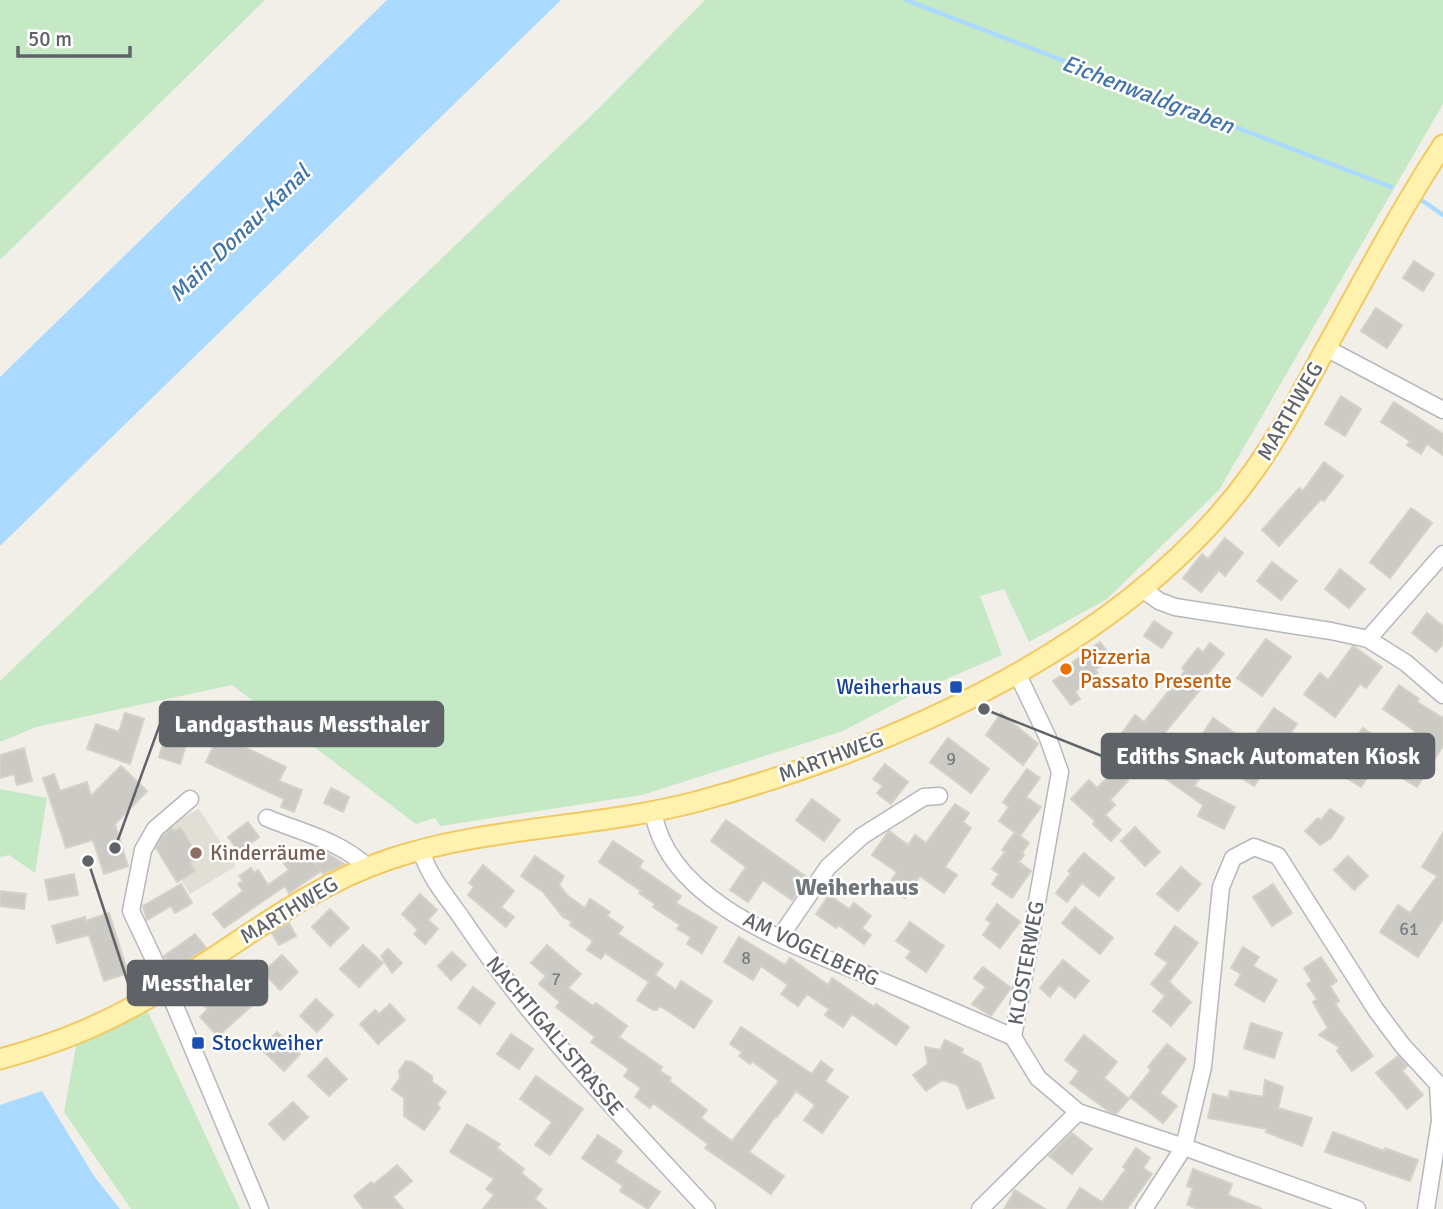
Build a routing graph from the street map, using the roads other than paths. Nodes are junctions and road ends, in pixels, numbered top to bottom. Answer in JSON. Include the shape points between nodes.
{"nodes":[{"id":1,"x":1443,"y":145,"type":"edge"},
{"id":2,"x":1326,"y":348,"type":"junction"},
{"id":3,"x":1443,"y":410,"type":"edge"},
{"id":4,"x":1443,"y":554,"type":"edge"},
{"id":5,"x":1141,"y":588,"type":"junction"},
{"id":6,"x":1368,"y":639,"type":"junction"},
{"id":7,"x":1017,"y":673,"type":"junction"},
{"id":8,"x":1443,"y":695,"type":"edge"},
{"id":9,"x":939,"y":796,"type":"dead end"},
{"id":10,"x":190,"y":799,"type":"dead end"},
{"id":11,"x":653,"y":811,"type":"junction"},
{"id":12,"x":267,"y":818,"type":"dead end"},
{"id":13,"x":421,"y":850,"type":"junction"},
{"id":14,"x":368,"y":867,"type":"junction"},
{"id":15,"x":780,"y":937,"type":"junction"},
{"id":16,"x":167,"y":987,"type":"junction"},
{"id":17,"x":1013,"y":1037,"type":"junction"},
{"id":18,"x":0,"y":1059,"type":"edge"},
{"id":19,"x":1440,"y":1084,"type":"edge"},
{"id":20,"x":1078,"y":1112,"type":"junction"},
{"id":21,"x":1184,"y":1147,"type":"junction"},
{"id":22,"x":1315,"y":1202,"type":"edge"},
{"id":23,"x":260,"y":1209,"type":"edge"},
{"id":24,"x":707,"y":1209,"type":"edge"},
{"id":25,"x":980,"y":1209,"type":"edge"},
{"id":26,"x":1144,"y":1209,"type":"edge"},
{"id":27,"x":1357,"y":1209,"type":"edge"},
{"id":28,"x":1426,"y":1209,"type":"edge"}],
"edges":[{"from":1,"to":2,"type":"main road","name":"MARTHWEG"},
{"from":2,"to":3,"type":"street"},
{"from":2,"to":5,"type":"main road","name":"MARTHWEG","via":[[1244,484],[1194,540]]},
{"from":4,"to":6,"type":"street"},
{"from":5,"to":6,"type":"street","via":[[1175,607]]},
{"from":5,"to":7,"type":"main road","name":"MARTHWEG"},
{"from":6,"to":8,"type":"street","via":[[1406,663]]},
{"from":7,"to":11,"type":"main road","name":"MARTHWEG","via":[[924,721],[848,752],[735,790]]},
{"from":7,"to":17,"type":"street","name":"KLOSTERWEG","via":[[1060,772]]},
{"from":9,"to":15,"type":"street","via":[[924,797],[862,835],[828,867]]},
{"from":10,"to":16,"type":"street","via":[[155,828],[142,850],[131,911]]},
{"from":11,"to":13,"type":"main road","name":"MARTHWEG"},
{"from":11,"to":15,"type":"street","name":"AM VOGELBERG","via":[[659,837],[688,877],[721,905]]},
{"from":12,"to":14,"type":"street","via":[[340,848]]},
{"from":13,"to":14,"type":"main road","name":"MARTHWEG"},
{"from":13,"to":24,"type":"street","name":"NACHTIGALLSTRASSE","via":[[438,885],[490,960],[602,1097]]},
{"from":14,"to":16,"type":"main road","name":"MARTHWEG","via":[[320,889]]},
{"from":15,"to":17,"type":"street","name":"AM VOGELBERG"},
{"from":16,"to":18,"type":"main road","name":"MARTHWEG","via":[[85,1032]]},
{"from":16,"to":23,"type":"street"},
{"from":17,"to":20,"type":"street","name":"KLOSTERWEG","via":[[1038,1078]]},
{"from":19,"to":21,"type":"street","via":[[1376,1010],[1278,856],[1254,847],[1233,858],[1222,887],[1203,1067]]},
{"from":19,"to":28,"type":"street","via":[[1440,1121]]},
{"from":20,"to":21,"type":"street","name":"KLOSTERWEG"},
{"from":20,"to":25,"type":"street"},
{"from":21,"to":22,"type":"street","name":"KLOSTERWEG"},
{"from":21,"to":26,"type":"street"},
{"from":22,"to":27,"type":"street","name":"KLOSTERWEG"}]}
